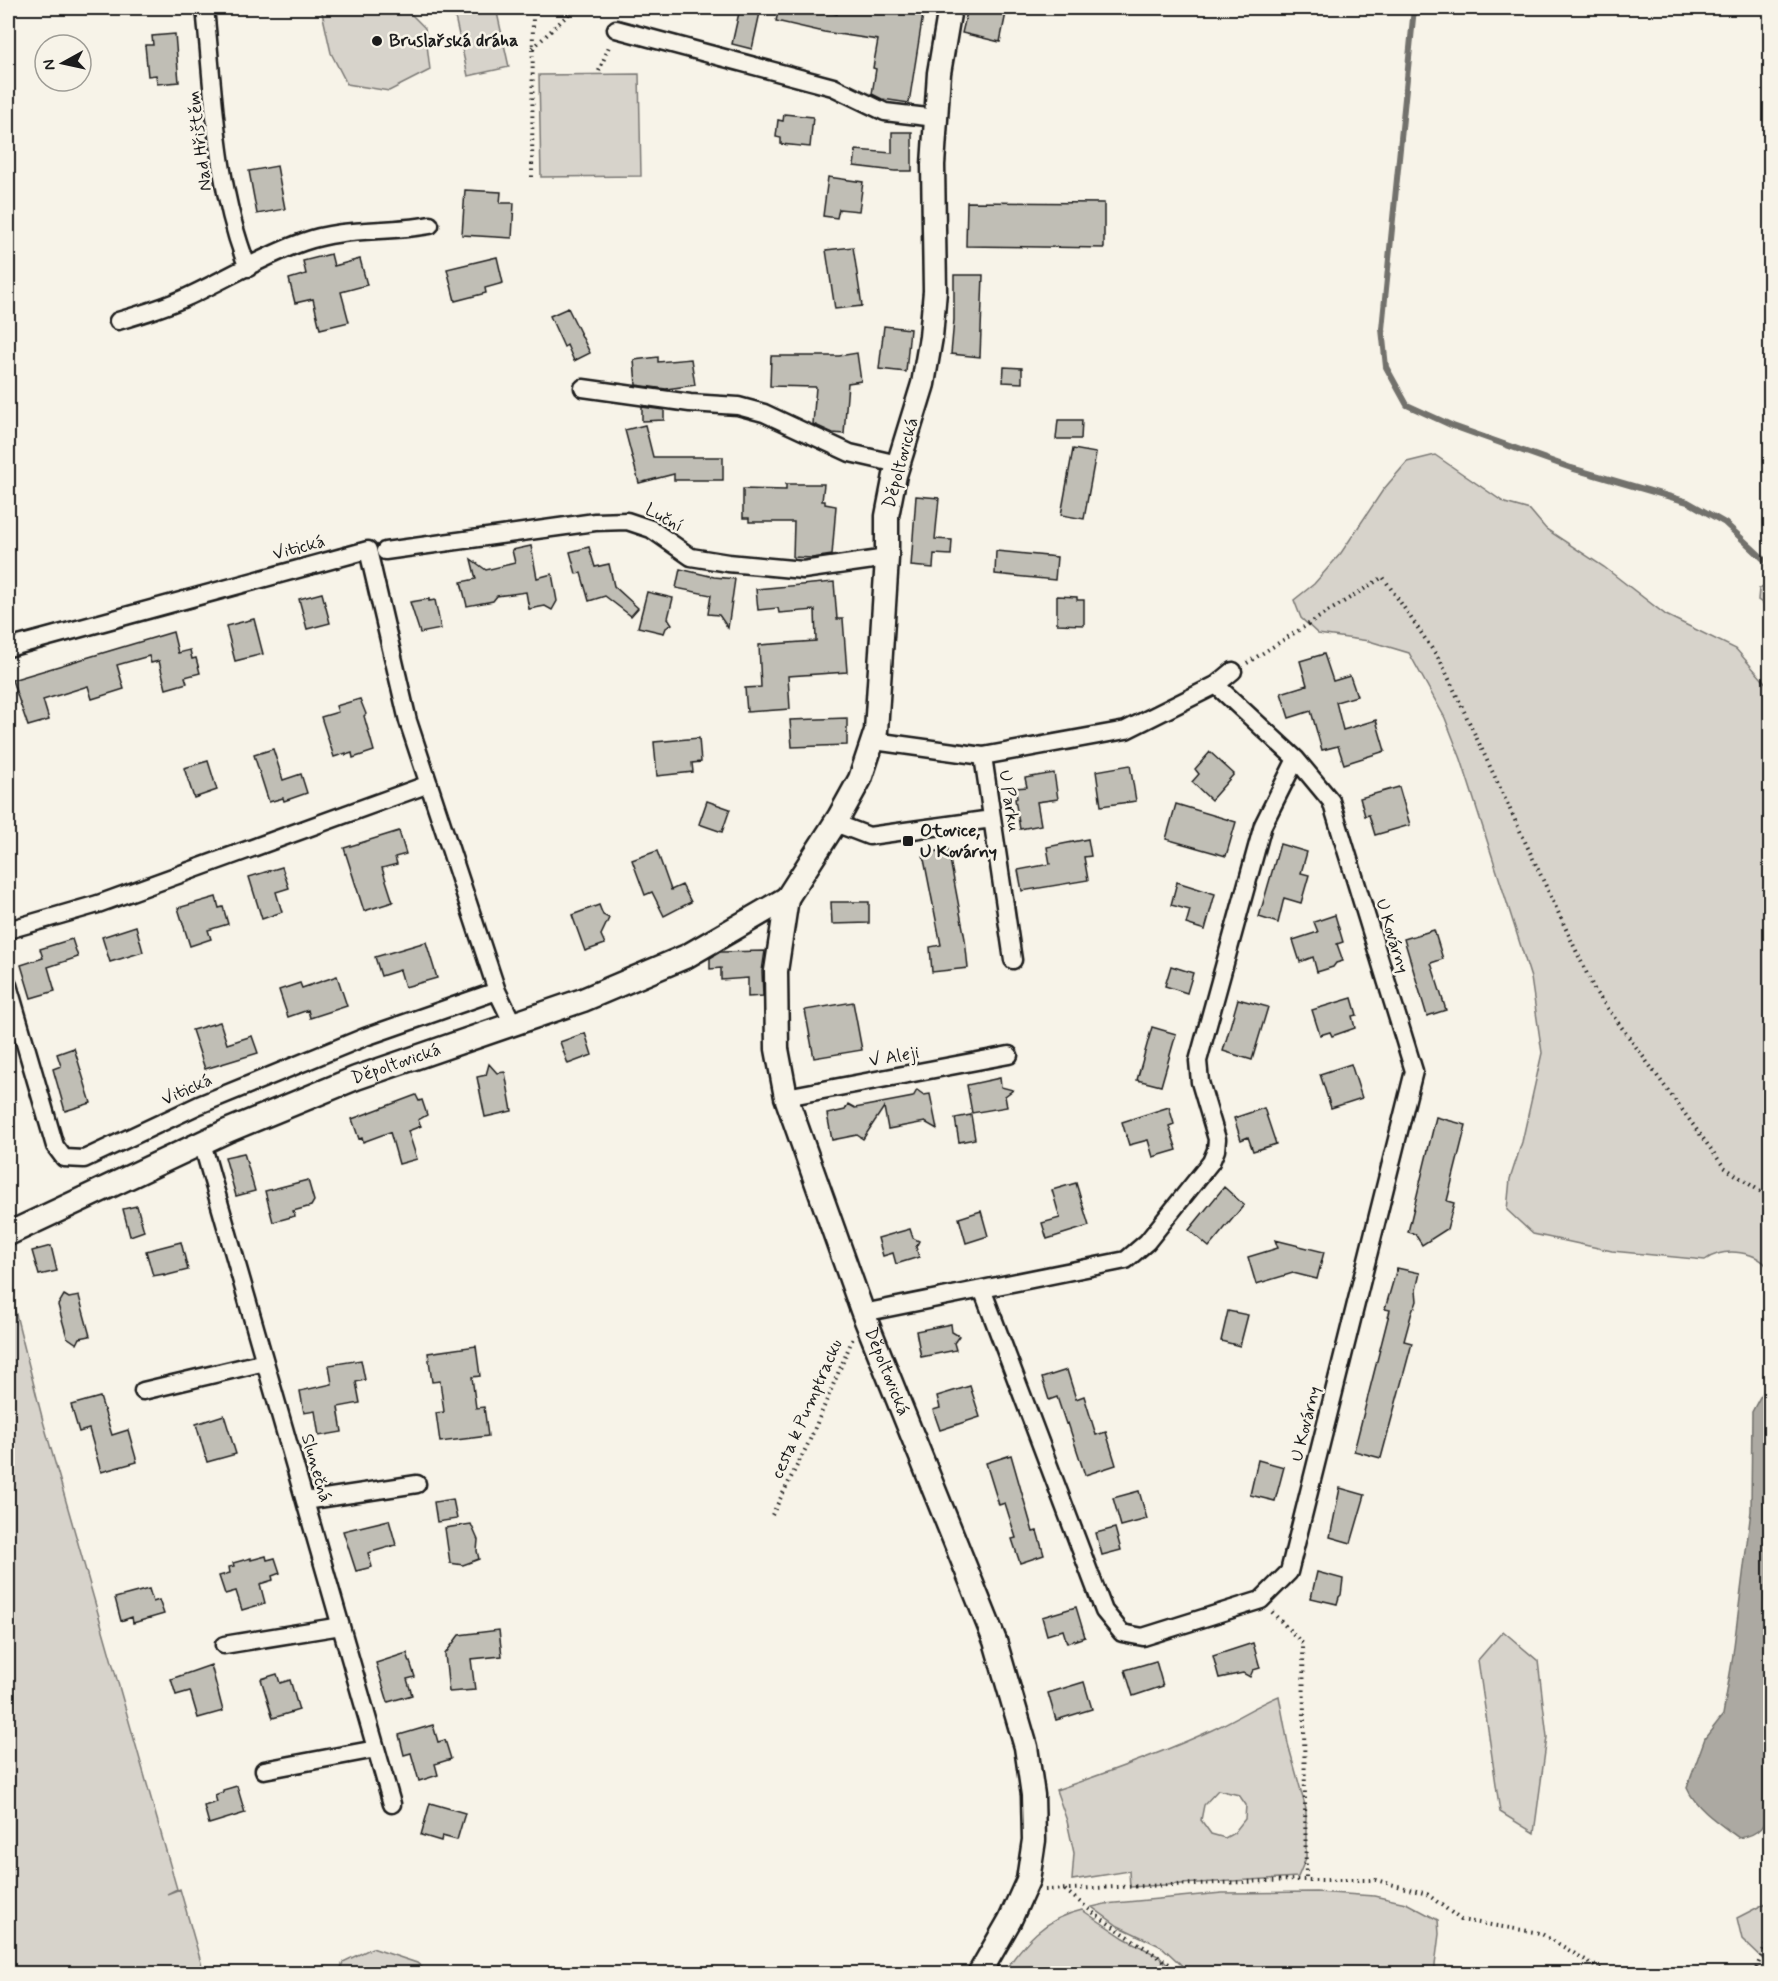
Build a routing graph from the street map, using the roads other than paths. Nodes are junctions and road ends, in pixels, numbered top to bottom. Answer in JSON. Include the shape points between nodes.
{"nodes":[{"id":1,"x":205,"y":8,"type":"edge"},
{"id":2,"x":950,"y":8,"type":"edge"},
{"id":3,"x":616,"y":29,"type":"dead end"},
{"id":4,"x":936,"y":118,"type":"junction"},
{"id":5,"x":430,"y":225,"type":"dead end"},
{"id":6,"x":248,"y":268,"type":"junction"},
{"id":7,"x":118,"y":321,"type":"dead end"},
{"id":8,"x":583,"y":388,"type":"dead end"},
{"id":9,"x":898,"y":464,"type":"junction"},
{"id":10,"x":385,"y":551,"type":"dead end"},
{"id":11,"x":887,"y":558,"type":"junction"},
{"id":12,"x":8,"y":648,"type":"edge"},
{"id":13,"x":1233,"y":672,"type":"road end"},
{"id":14,"x":1216,"y":685,"type":"junction"},
{"id":15,"x":874,"y":741,"type":"junction"},
{"id":16,"x":983,"y":756,"type":"junction"},
{"id":17,"x":1296,"y":759,"type":"junction"},
{"id":18,"x":429,"y":784,"type":"junction"},
{"id":19,"x":992,"y":819,"type":"junction"},
{"id":20,"x":835,"y":823,"type":"junction"},
{"id":21,"x":787,"y":898,"type":"junction"},
{"id":22,"x":8,"y":930,"type":"edge"},
{"id":23,"x":1013,"y":960,"type":"dead end"},
{"id":24,"x":8,"y":985,"type":"edge"},
{"id":25,"x":497,"y":991,"type":"junction"},
{"id":26,"x":513,"y":1024,"type":"junction"},
{"id":27,"x":1009,"y":1055,"type":"dead end"},
{"id":28,"x":786,"y":1097,"type":"junction"},
{"id":29,"x":202,"y":1143,"type":"junction"},
{"id":30,"x":8,"y":1234,"type":"edge"},
{"id":31,"x":982,"y":1289,"type":"junction"},
{"id":32,"x":864,"y":1313,"type":"junction"},
{"id":33,"x":265,"y":1362,"type":"junction"},
{"id":34,"x":143,"y":1391,"type":"dead end"},
{"id":35,"x":417,"y":1484,"type":"dead end"},
{"id":36,"x":305,"y":1502,"type":"junction"},
{"id":37,"x":341,"y":1626,"type":"junction"},
{"id":38,"x":225,"y":1645,"type":"dead end"},
{"id":39,"x":376,"y":1749,"type":"junction"},
{"id":40,"x":264,"y":1770,"type":"dead end"},
{"id":41,"x":392,"y":1804,"type":"dead end"},
{"id":42,"x":979,"y":1974,"type":"edge"}],
"edges":[{"from":1,"to":6,"type":"street","name":"Nad Hřištěm","via":[[221,166],[235,236]]},
{"from":2,"to":4,"type":"street","name":"Děpoltovická"},
{"from":3,"to":4,"type":"street","via":[[833,87],[885,112]]},
{"from":4,"to":9,"type":"street","name":"Děpoltovická","via":[[931,338],[923,384]]},
{"from":5,"to":6,"type":"street","via":[[408,230],[337,232],[303,242]]},
{"from":6,"to":7,"type":"street","via":[[186,298]]},
{"from":8,"to":9,"type":"street","via":[[690,404],[738,406],[764,413],[850,453]]},
{"from":9,"to":11,"type":"street","name":"Děpoltovická","via":[[887,516]]},
{"from":10,"to":11,"type":"street","name":"Luční","via":[[627,521],[651,529],[691,557],[728,563],[803,570]]},
{"from":11,"to":15,"type":"street","name":"Děpoltovická"},
{"from":12,"to":18,"type":"street","name":"Vitická","via":[[368,550],[408,721]]},
{"from":13,"to":14,"type":"street"},
{"from":14,"to":16,"type":"street","via":[[1126,730]]},
{"from":14,"to":17,"type":"street","name":"U Kovárny"},
{"from":15,"to":16,"type":"street","name":"U Parku"},
{"from":15,"to":20,"type":"street","name":"Děpoltovická","via":[[860,779]]},
{"from":16,"to":19,"type":"street","name":"U Parku"},
{"from":17,"to":31,"type":"street","via":[[1263,825],[1198,1061],[1200,1082],[1217,1139],[1211,1162],[1147,1242],[1126,1260]]},
{"from":17,"to":31,"type":"street","name":"U Kovárny","via":[[1331,801],[1414,1071],[1289,1572],[1261,1600],[1143,1637],[1122,1633],[1104,1611]]},
{"from":18,"to":22,"type":"street","via":[[98,904]]},
{"from":18,"to":25,"type":"street","name":"Vitická"},
{"from":19,"to":20,"type":"street","via":[[869,836]]},
{"from":19,"to":23,"type":"street","name":"U Parku"},
{"from":20,"to":21,"type":"street","name":"Děpoltovická"},
{"from":21,"to":26,"type":"street","name":"Děpoltovická","via":[[687,956],[583,1000]]},
{"from":21,"to":28,"type":"street","name":"Děpoltovická","via":[[776,971],[777,1049]]},
{"from":24,"to":25,"type":"street","name":"Vitická","via":[[55,1146],[64,1158],[84,1159],[200,1105],[365,1037]]},
{"from":25,"to":26,"type":"street","name":"Vitická"},
{"from":26,"to":29,"type":"street","name":"Děpoltovická","via":[[356,1078]]},
{"from":27,"to":28,"type":"street","name":"V Aleji"},
{"from":28,"to":32,"type":"street","name":"Děpoltovická"},
{"from":29,"to":30,"type":"street","name":"Děpoltovická"},
{"from":29,"to":33,"type":"street","name":"Slunečná"},
{"from":31,"to":32,"type":"street"},
{"from":32,"to":42,"type":"street","name":"Děpoltovická","via":[[995,1641],[1026,1747],[1034,1840],[1028,1880],[1011,1920]]},
{"from":33,"to":34,"type":"street"},
{"from":33,"to":36,"type":"street","name":"Slunečná"},
{"from":35,"to":36,"type":"street"},
{"from":36,"to":37,"type":"street","name":"Slunečná"},
{"from":37,"to":38,"type":"street"},
{"from":37,"to":39,"type":"street","name":"Slunečná"},
{"from":39,"to":40,"type":"street"},
{"from":39,"to":41,"type":"street","name":"Slunečná"}]}
